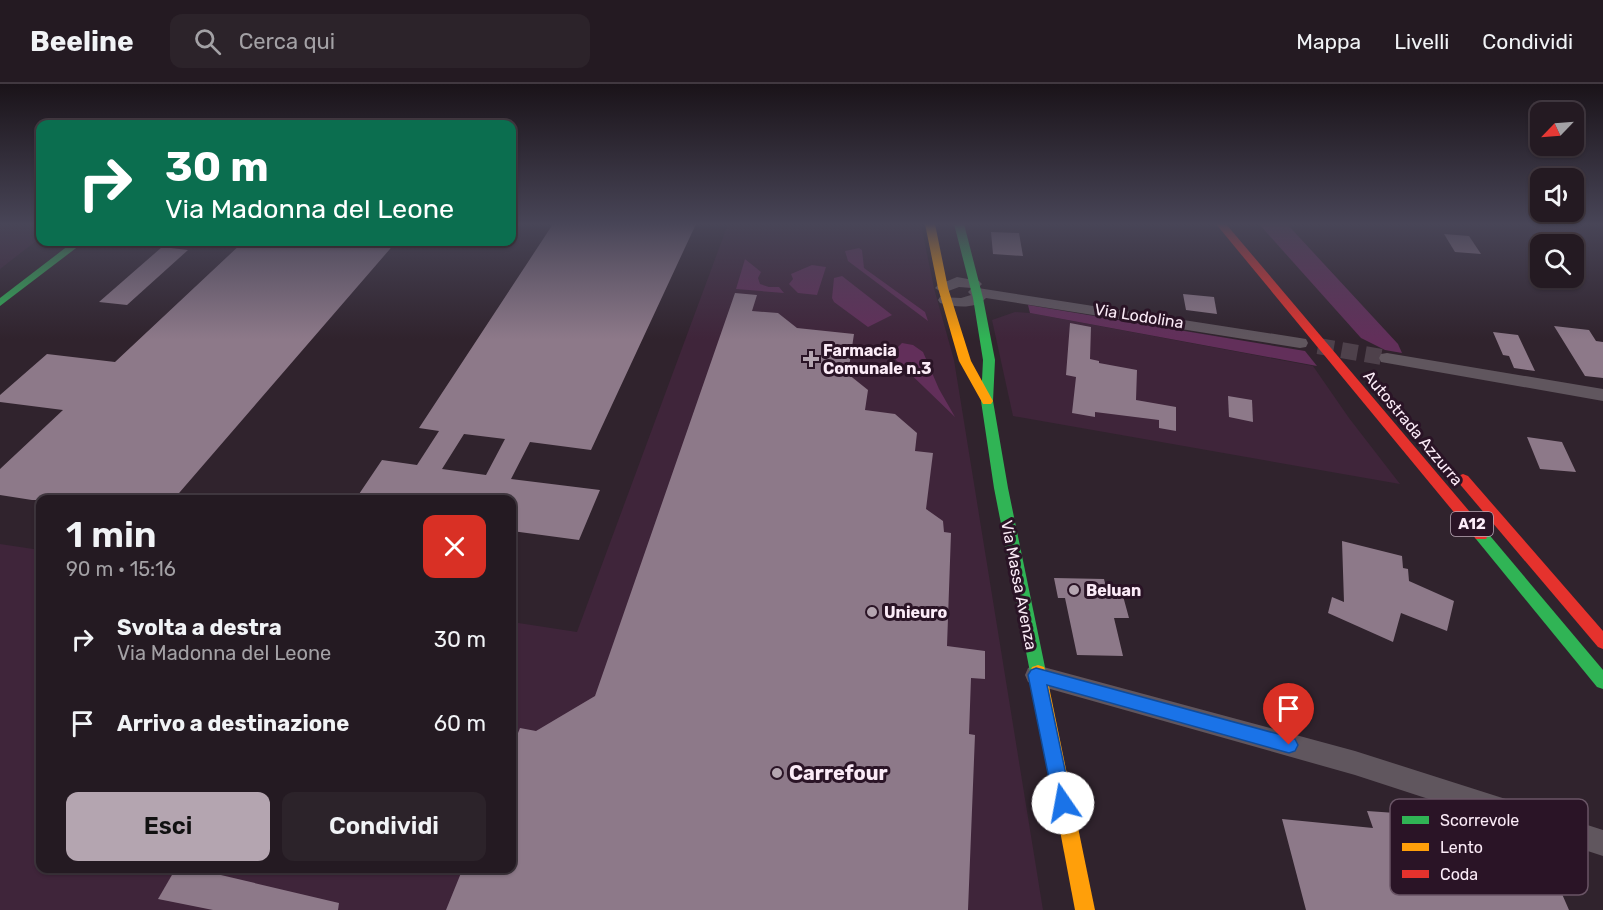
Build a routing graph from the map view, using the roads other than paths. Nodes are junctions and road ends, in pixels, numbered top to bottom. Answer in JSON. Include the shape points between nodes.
{"nodes":[{"id":1,"x":52,"y":263,"type":"edge"},
{"id":2,"x":938,"y":263,"type":"edge"},
{"id":3,"x":969,"y":263,"type":"edge"},
{"id":4,"x":1250,"y":263,"type":"edge"},
{"id":5,"x":976,"y":291,"type":"junction"},
{"id":6,"x":944,"y":294,"type":"junction"},
{"id":7,"x":0,"y":303,"type":"edge"},
{"id":8,"x":1306,"y":337,"type":"junction"},
{"id":9,"x":1387,"y":358,"type":"tunnel mouth"},
{"id":10,"x":1582,"y":392,"type":"junction"},
{"id":11,"x":1603,"y":395,"type":"edge"},
{"id":12,"x":987,"y":401,"type":"junction"},
{"id":13,"x":1603,"y":402,"type":"edge"},
{"id":14,"x":1455,"y":470,"type":"dead end"},
{"id":15,"x":1603,"y":642,"type":"edge"},
{"id":16,"x":1036,"y":675,"type":"junction"},
{"id":17,"x":1603,"y":682,"type":"edge"},
{"id":18,"x":1467,"y":799,"type":"edge"},
{"id":19,"x":1588,"y":838,"type":"edge"},
{"id":20,"x":1603,"y":843,"type":"edge"},
{"id":21,"x":1085,"y":910,"type":"edge"}],
"edges":[{"from":1,"to":7,"type":"main road"},
{"from":2,"to":6,"type":"main road","name":"Via Massa Avenza"},
{"from":3,"to":5,"type":"main road","name":"Via Massa Avenza"},
{"from":4,"to":8,"type":"main road","name":"Autostrada Azzurra","number":"A12"},
{"from":5,"to":6,"type":"street","via":[[962,303]]},
{"from":5,"to":8,"type":"street","name":"Via Lodolina"},
{"from":5,"to":12,"type":"main road","name":"Via Massa Avenza","via":[[989,360]]},
{"from":6,"to":12,"type":"main road","name":"Via Massa Avenza","via":[[965,361]]},
{"from":8,"to":17,"type":"main road","name":"Autostrada Azzurra","number":"A12","via":[[1340,366]]},
{"from":9,"to":10,"type":"street"},
{"from":10,"to":11,"type":"street"},
{"from":10,"to":13,"type":"street"},
{"from":12,"to":16,"type":"main road","name":"Via Massa Avenza"},
{"from":14,"to":15,"type":"main road","name":"Autostrada Azzurra","number":"A12"},
{"from":16,"to":18,"type":"street","via":[[1355,763]]},
{"from":16,"to":21,"type":"main road","name":"Via Massa Avenza"},
{"from":19,"to":20,"type":"street"}]}
